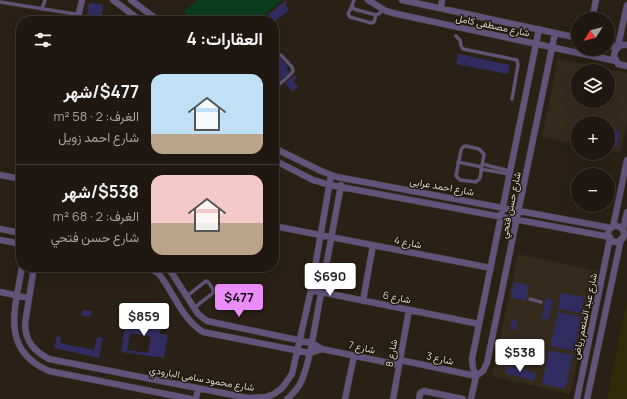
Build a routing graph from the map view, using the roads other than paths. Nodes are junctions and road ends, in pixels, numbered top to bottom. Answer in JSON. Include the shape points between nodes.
{"nodes":[{"id":1,"x":12,"y":0,"type":"edge"},
{"id":2,"x":44,"y":0,"type":"edge"},
{"id":3,"x":77,"y":0,"type":"edge"},
{"id":4,"x":82,"y":0,"type":"edge"},
{"id":5,"x":113,"y":0,"type":"edge"},
{"id":6,"x":131,"y":0,"type":"edge"},
{"id":7,"x":354,"y":0,"type":"edge"},
{"id":8,"x":368,"y":0,"type":"edge"},
{"id":9,"x":402,"y":0,"type":"edge"},
{"id":10,"x":442,"y":0,"type":"edge"},
{"id":11,"x":595,"y":0,"type":"edge"},
{"id":12,"x":0,"y":2,"type":"edge"},
{"id":13,"x":11,"y":4,"type":"junction"},
{"id":14,"x":627,"y":5,"type":"edge"},
{"id":15,"x":352,"y":6,"type":"junction"},
{"id":16,"x":441,"y":8,"type":"junction"},
{"id":17,"x":42,"y":9,"type":"junction"},
{"id":18,"x":382,"y":9,"type":"junction"},
{"id":19,"x":593,"y":12,"type":"edge"},
{"id":20,"x":376,"y":15,"type":"junction"},
{"id":21,"x":67,"y":16,"type":"edge"},
{"id":22,"x":74,"y":16,"type":"edge"},
{"id":23,"x":78,"y":16,"type":"edge"},
{"id":24,"x":134,"y":16,"type":"edge"},
{"id":25,"x":152,"y":16,"type":"edge"},
{"id":26,"x":539,"y":29,"type":"junction"},
{"id":27,"x":555,"y":33,"type":"junction"},
{"id":28,"x":456,"y":36,"type":"dead end"},
{"id":29,"x":571,"y":36,"type":"edge"},
{"id":30,"x":536,"y":45,"type":"junction"},
{"id":31,"x":627,"y":45,"type":"edge"},
{"id":32,"x":615,"y":46,"type":"edge"},
{"id":33,"x":618,"y":47,"type":"junction"},
{"id":34,"x":552,"y":48,"type":"junction"},
{"id":35,"x":281,"y":55,"type":"dead end"},
{"id":36,"x":616,"y":62,"type":"junction"},
{"id":37,"x":627,"y":66,"type":"edge"},
{"id":38,"x":279,"y":85,"type":"edge"},
{"id":39,"x":512,"y":99,"type":"dead end"},
{"id":40,"x":279,"y":151,"type":"edge"},
{"id":41,"x":627,"y":160,"type":"edge"},
{"id":42,"x":458,"y":162,"type":"junction"},
{"id":43,"x":279,"y":163,"type":"edge"},
{"id":44,"x":482,"y":167,"type":"junction"},
{"id":45,"x":510,"y":173,"type":"junction"},
{"id":46,"x":0,"y":175,"type":"edge"},
{"id":47,"x":332,"y":175,"type":"junction"},
{"id":48,"x":16,"y":178,"type":"edge"},
{"id":49,"x":342,"y":178,"type":"junction"},
{"id":50,"x":330,"y":185,"type":"junction"},
{"id":51,"x":340,"y":187,"type":"junction"},
{"id":52,"x":503,"y":208,"type":"junction"},
{"id":53,"x":519,"y":210,"type":"junction"},
{"id":54,"x":627,"y":212,"type":"edge"},
{"id":55,"x":501,"y":217,"type":"junction"},
{"id":56,"x":517,"y":220,"type":"junction"},
{"id":57,"x":279,"y":227,"type":"edge"},
{"id":58,"x":612,"y":227,"type":"junction"},
{"id":59,"x":0,"y":230,"type":"edge"},
{"id":60,"x":623,"y":230,"type":"junction"},
{"id":61,"x":16,"y":232,"type":"edge"},
{"id":62,"x":321,"y":234,"type":"junction"},
{"id":63,"x":332,"y":236,"type":"junction"},
{"id":64,"x":610,"y":237,"type":"junction"},
{"id":65,"x":622,"y":239,"type":"junction"},
{"id":66,"x":0,"y":240,"type":"edge"},
{"id":67,"x":16,"y":243,"type":"edge"},
{"id":68,"x":373,"y":245,"type":"junction"},
{"id":69,"x":491,"y":268,"type":"junction"},
{"id":70,"x":21,"y":272,"type":"edge"},
{"id":71,"x":33,"y":272,"type":"edge"},
{"id":72,"x":156,"y":272,"type":"edge"},
{"id":73,"x":171,"y":272,"type":"edge"},
{"id":74,"x":311,"y":290,"type":"junction"},
{"id":75,"x":0,"y":292,"type":"edge"},
{"id":76,"x":322,"y":292,"type":"junction"},
{"id":77,"x":17,"y":296,"type":"junction"},
{"id":78,"x":187,"y":296,"type":"junction"},
{"id":79,"x":29,"y":298,"type":"junction"},
{"id":80,"x":530,"y":299,"type":"dead end"},
{"id":81,"x":363,"y":301,"type":"junction"},
{"id":82,"x":541,"y":302,"type":"dead end"},
{"id":83,"x":194,"y":308,"type":"junction"},
{"id":84,"x":409,"y":310,"type":"junction"},
{"id":85,"x":479,"y":324,"type":"junction"},
{"id":86,"x":301,"y":340,"type":"junction"},
{"id":87,"x":312,"y":343,"type":"junction"},
{"id":88,"x":322,"y":349,"type":"junction"},
{"id":89,"x":298,"y":351,"type":"junction"},
{"id":90,"x":310,"y":353,"type":"junction"},
{"id":91,"x":354,"y":356,"type":"junction"},
{"id":92,"x":400,"y":362,"type":"junction"},
{"id":93,"x":476,"y":376,"type":"junction"},
{"id":94,"x":189,"y":387,"type":"junction"},
{"id":95,"x":198,"y":388,"type":"junction"},
{"id":96,"x":188,"y":399,"type":"edge"},
{"id":97,"x":196,"y":399,"type":"edge"},
{"id":98,"x":287,"y":399,"type":"edge"},
{"id":99,"x":345,"y":399,"type":"edge"},
{"id":100,"x":393,"y":399,"type":"edge"},
{"id":101,"x":419,"y":399,"type":"edge"},
{"id":102,"x":463,"y":399,"type":"edge"},
{"id":103,"x":471,"y":399,"type":"edge"},
{"id":104,"x":577,"y":399,"type":"edge"},
{"id":105,"x":587,"y":399,"type":"edge"}],
"edges":[{"from":1,"to":13,"type":"lane"},
{"from":2,"to":17,"type":"lane"},
{"from":3,"to":22,"type":"street"},
{"from":4,"to":23,"type":"street"},
{"from":5,"to":24,"type":"street"},
{"from":6,"to":25,"type":"street"},
{"from":7,"to":15,"type":"lane"},
{"from":8,"to":18,"type":"street","name":"شارع مصطفى كامل"},
{"from":9,"to":16,"type":"street","name":"شارع مصطفى كامل"},
{"from":10,"to":16,"type":"street"},
{"from":11,"to":19,"type":"street"},
{"from":12,"to":13,"type":"lane"},
{"from":13,"to":17,"type":"lane"},
{"from":14,"to":33,"type":"street"},
{"from":15,"to":20,"type":"lane","via":[[354,9]]},
{"from":15,"to":20,"type":"lane","via":[[348,14],[350,17],[371,23]]},
{"from":16,"to":26,"type":"street","name":"شارع مصطفى كامل"},
{"from":17,"to":21,"type":"lane"},
{"from":18,"to":20,"type":"lane"},
{"from":18,"to":30,"type":"street","name":"شارع مصطفى كامل"},
{"from":26,"to":27,"type":"street","name":"شارع مصطفى كامل"},
{"from":26,"to":30,"type":"street","name":"شارع حسن فتحي"},
{"from":27,"to":29,"type":"street","name":"شارع مصطفى كامل"},
{"from":27,"to":34,"type":"street","name":"شارع حسن فتحي"},
{"from":28,"to":39,"type":"lane","via":[[463,48],[517,60]]},
{"from":30,"to":34,"type":"street","name":"شارع مصطفى كامل"},
{"from":30,"to":45,"type":"street","name":"شارع حسن فتحي"},
{"from":31,"to":33,"type":"street"},
{"from":32,"to":33,"type":"street"},
{"from":33,"to":36,"type":"street","via":[[614,53]]},
{"from":34,"to":36,"type":"street","name":"شارع مصطفى كامل"},
{"from":34,"to":53,"type":"street","name":"شارع حسن فتحي"},
{"from":35,"to":38,"type":"lane","via":[[293,71]]},
{"from":36,"to":37,"type":"street","name":"شارع مصطفى كامل","via":[[621,66]]},
{"from":40,"to":47,"type":"street","name":"شارع احمد عرابى"},
{"from":41,"to":58,"type":"street"},
{"from":42,"to":44,"type":"lane"},
{"from":42,"to":44,"type":"lane","via":[[456,174],[460,180],[476,182],[479,180]]},
{"from":42,"to":44,"type":"lane","via":[[461,149],[466,146],[482,151]]},
{"from":43,"to":50,"type":"street","name":"شارع احمد عرابى","via":[[313,180]]},
{"from":44,"to":45,"type":"lane"},
{"from":45,"to":52,"type":"street","name":"شارع حسن فتحي"},
{"from":46,"to":48,"type":"street"},
{"from":47,"to":49,"type":"street","name":"شارع احمد عرابى"},
{"from":47,"to":50,"type":"street","name":"شارع محمود سامى البارودي"},
{"from":49,"to":51,"type":"street"},
{"from":49,"to":52,"type":"street","name":"شارع احمد عرابى"},
{"from":50,"to":51,"type":"street","name":"شارع احمد عرابى"},
{"from":50,"to":62,"type":"street","name":"شارع محمود سامى البارودي"},
{"from":51,"to":55,"type":"street","name":"شارع احمد عرابى"},
{"from":51,"to":63,"type":"street"},
{"from":52,"to":53,"type":"street","name":"شارع احمد عرابى"},
{"from":52,"to":55,"type":"street","name":"شارع حسن فتحي"},
{"from":53,"to":56,"type":"street","name":"شارع حسن فتحي"},
{"from":53,"to":58,"type":"street","name":"شارع احمد عرابى"},
{"from":54,"to":60,"type":"street"},
{"from":55,"to":56,"type":"street","name":"شارع احمد عرابى"},
{"from":55,"to":69,"type":"street","name":"شارع حسن فتحي"},
{"from":56,"to":64,"type":"street","name":"شارع احمد عرابى"},
{"from":56,"to":93,"type":"street","name":"شارع حسن فتحي","via":[[487,364]]},
{"from":57,"to":62,"type":"street"},
{"from":58,"to":60,"type":"street","via":[[619,226]]},
{"from":58,"to":64,"type":"street"},
{"from":59,"to":61,"type":"street"},
{"from":60,"to":65,"type":"street"},
{"from":62,"to":63,"type":"street","name":"شارع 4"},
{"from":62,"to":74,"type":"street","name":"شارع محمود سامى البارودي"},
{"from":63,"to":68,"type":"street","name":"شارع 4"},
{"from":63,"to":76,"type":"street"},
{"from":64,"to":65,"type":"street","via":[[617,241]]},
{"from":64,"to":104,"type":"street","name":"شارع عبد المنعم رياض"},
{"from":65,"to":105,"type":"street","name":"شارع عبد المنعم رياض"},
{"from":66,"to":67,"type":"street"},
{"from":68,"to":69,"type":"street","name":"شارع 4"},
{"from":68,"to":81,"type":"street"},
{"from":69,"to":85,"type":"street","name":"شارع حسن فتحي"},
{"from":70,"to":77,"type":"street"},
{"from":71,"to":79,"type":"street","name":"شارع محمود سامى البارودي"},
{"from":72,"to":89,"type":"street","via":[[187,318],[203,332]]},
{"from":73,"to":78,"type":"street"},
{"from":74,"to":76,"type":"street","name":"شارع 6"},
{"from":74,"to":86,"type":"street","name":"شارع محمود سامى البارودي"},
{"from":75,"to":77,"type":"street"},
{"from":76,"to":81,"type":"street","name":"شارع 6"},
{"from":76,"to":87,"type":"street"},
{"from":77,"to":79,"type":"street"},
{"from":77,"to":96,"type":"street","via":[[12,321],[16,343],[29,361],[38,367]]},
{"from":78,"to":83,"type":"street"},
{"from":78,"to":83,"type":"lane","via":[[206,281],[213,289],[213,293]]},
{"from":79,"to":94,"type":"street","name":"شارع محمود سامى البارودي","via":[[25,333],[33,348],[40,354],[49,359]]},
{"from":80,"to":82,"type":"lane"},
{"from":81,"to":84,"type":"street","name":"شارع 6"},
{"from":83,"to":86,"type":"street","via":[[206,321]]},
{"from":84,"to":85,"type":"street","name":"شارع 6"},
{"from":84,"to":92,"type":"street","name":"شارع 8"},
{"from":85,"to":93,"type":"street","name":"شارع حسن فتحي","via":[[472,362]]},
{"from":86,"to":87,"type":"street"},
{"from":86,"to":89,"type":"street","name":"شارع محمود سامى البارودي"},
{"from":87,"to":88,"type":"street"},
{"from":87,"to":90,"type":"street"},
{"from":88,"to":90,"type":"street"},
{"from":88,"to":91,"type":"street","name":"شارع 7"},
{"from":89,"to":90,"type":"street"},
{"from":89,"to":95,"type":"street","name":"شارع محمود سامى البارودي","via":[[288,382],[266,397],[248,398]]},
{"from":90,"to":98,"type":"street","via":[[304,379]]},
{"from":91,"to":92,"type":"street","name":"شارع 7"},
{"from":91,"to":99,"type":"street"},
{"from":92,"to":93,"type":"street","name":"شارع 3"},
{"from":92,"to":100,"type":"street","name":"شارع 8"},
{"from":93,"to":103,"type":"street","name":"شارع حسن فتحي"},
{"from":94,"to":95,"type":"street","name":"شارع محمود سامى البارودي"},
{"from":94,"to":96,"type":"street"},
{"from":95,"to":97,"type":"street"},
{"from":101,"to":102,"type":"street","via":[[424,391]]}]}
